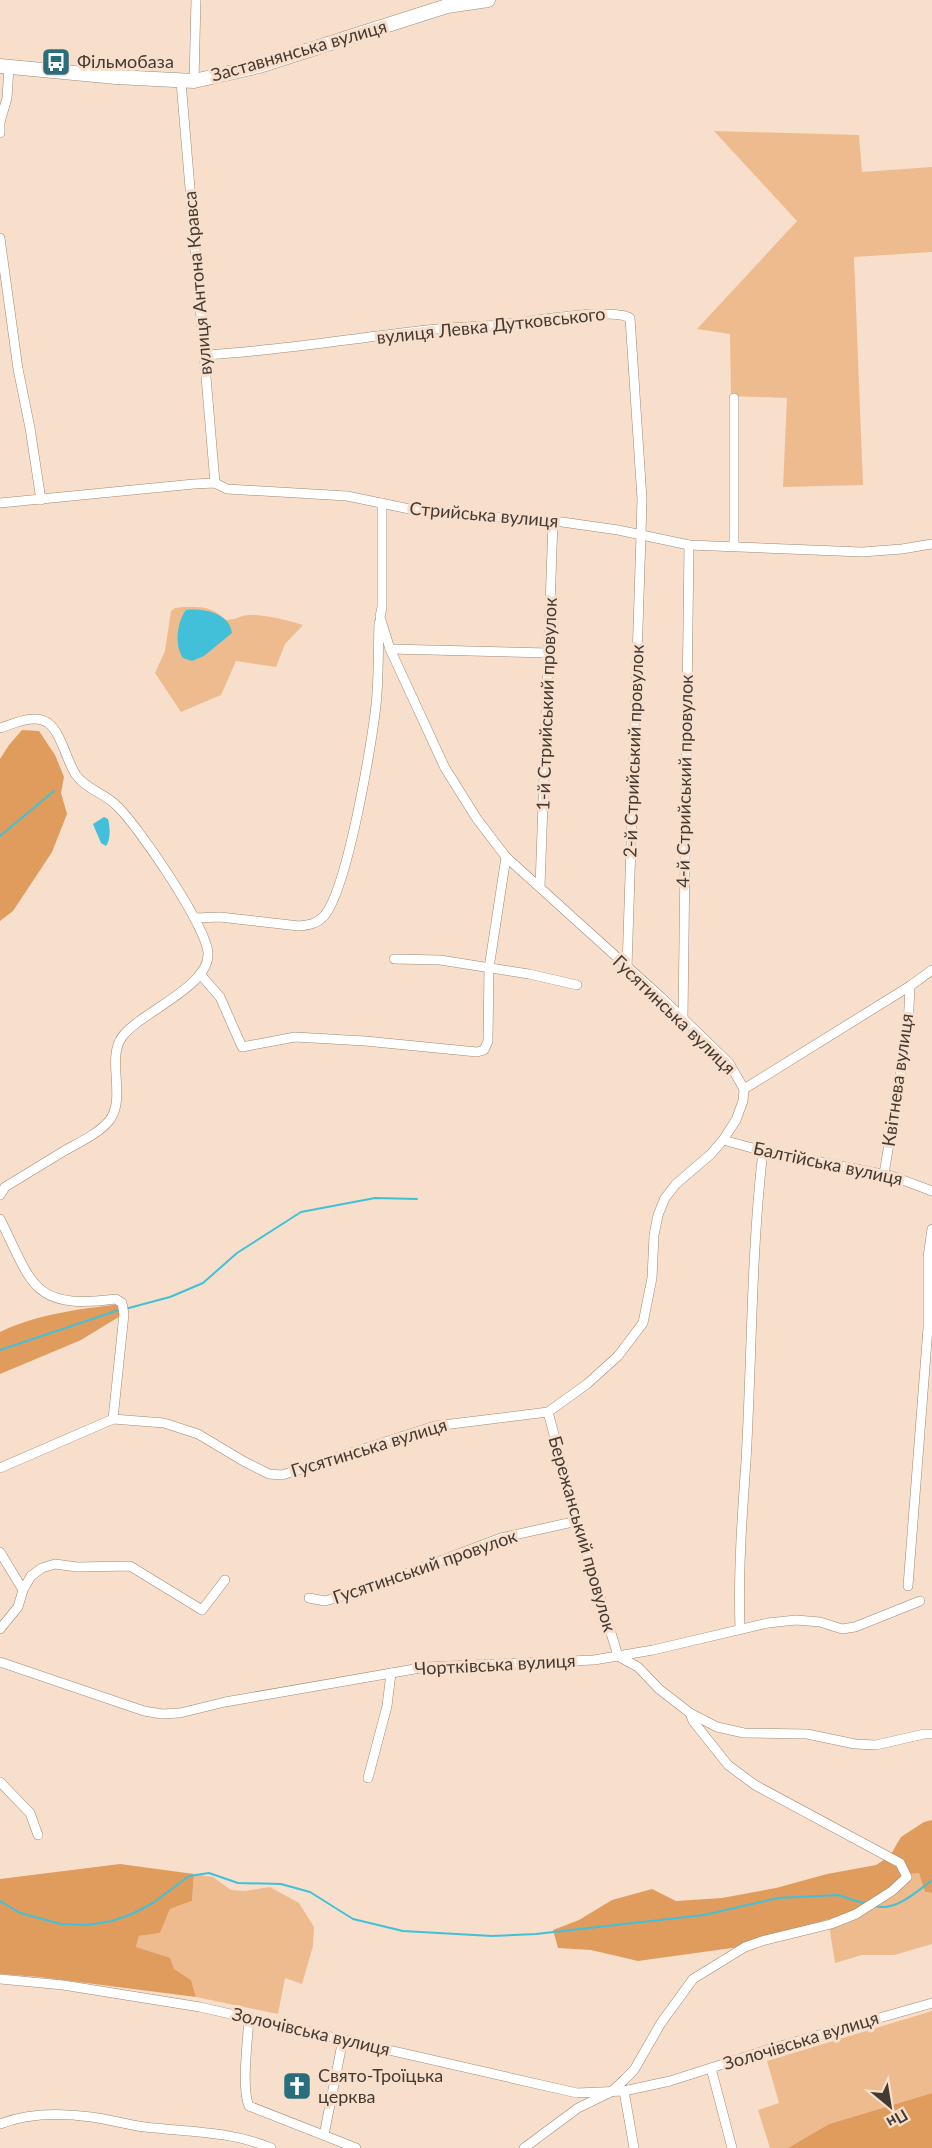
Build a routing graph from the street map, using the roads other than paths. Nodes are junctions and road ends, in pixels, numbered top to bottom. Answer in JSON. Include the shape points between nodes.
{"nodes":[{"id":1,"x":196,"y":0,"type":"edge"},
{"id":2,"x":488,"y":0,"type":"edge"},
{"id":3,"x":4,"y":66,"type":"edge"},
{"id":4,"x":187,"y":82,"type":"junction"},
{"id":5,"x":0,"y":122,"type":"edge"},
{"id":6,"x":0,"y":133,"type":"edge"},
{"id":7,"x":0,"y":237,"type":"edge"},
{"id":8,"x":205,"y":355,"type":"junction"},
{"id":9,"x":734,"y":398,"type":"dead end"},
{"id":10,"x":215,"y":483,"type":"junction"},
{"id":11,"x":41,"y":500,"type":"junction"},
{"id":12,"x":382,"y":502,"type":"junction"},
{"id":13,"x":0,"y":503,"type":"edge"},
{"id":14,"x":553,"y":521,"type":"junction"},
{"id":15,"x":641,"y":535,"type":"junction"},
{"id":16,"x":932,"y":544,"type":"edge"},
{"id":17,"x":689,"y":545,"type":"junction"},
{"id":18,"x":734,"y":546,"type":"junction"},
{"id":19,"x":380,"y":617,"type":"junction"},
{"id":20,"x":390,"y":649,"type":"junction"},
{"id":21,"x":548,"y":653,"type":"junction"},
{"id":22,"x":0,"y":728,"type":"edge"},
{"id":23,"x":506,"y":857,"type":"junction"},
{"id":24,"x":540,"y":887,"type":"junction"},
{"id":25,"x":195,"y":918,"type":"junction"},
{"id":26,"x":394,"y":959,"type":"dead end"},
{"id":27,"x":489,"y":968,"type":"junction"},
{"id":28,"x":627,"y":968,"type":"junction"},
{"id":29,"x":932,"y":970,"type":"edge"},
{"id":30,"x":200,"y":974,"type":"junction"},
{"id":31,"x":577,"y":985,"type":"dead end"},
{"id":32,"x":910,"y":986,"type":"junction"},
{"id":33,"x":683,"y":1018,"type":"junction"},
{"id":34,"x":744,"y":1089,"type":"junction"},
{"id":35,"x":723,"y":1140,"type":"junction"},
{"id":36,"x":763,"y":1151,"type":"junction"},
{"id":37,"x":884,"y":1174,"type":"junction"},
{"id":38,"x":932,"y":1191,"type":"edge"},
{"id":39,"x":0,"y":1194,"type":"edge"},
{"id":40,"x":0,"y":1219,"type":"edge"},
{"id":41,"x":932,"y":1229,"type":"edge"},
{"id":42,"x":548,"y":1412,"type":"junction"},
{"id":43,"x":113,"y":1419,"type":"junction"},
{"id":44,"x":0,"y":1468,"type":"edge"},
{"id":45,"x":577,"y":1521,"type":"junction"},
{"id":46,"x":0,"y":1552,"type":"edge"},
{"id":47,"x":225,"y":1580,"type":"dead end"},
{"id":48,"x":908,"y":1586,"type":"dead end"},
{"id":49,"x":23,"y":1590,"type":"junction"},
{"id":50,"x":309,"y":1598,"type":"dead end"},
{"id":51,"x":920,"y":1601,"type":"dead end"},
{"id":52,"x":0,"y":1629,"type":"edge"},
{"id":53,"x":740,"y":1629,"type":"junction"},
{"id":54,"x":618,"y":1656,"type":"junction"},
{"id":55,"x":0,"y":1662,"type":"edge"},
{"id":56,"x":391,"y":1673,"type":"junction"},
{"id":57,"x":690,"y":1713,"type":"junction"},
{"id":58,"x":932,"y":1734,"type":"edge"},
{"id":59,"x":368,"y":1778,"type":"dead end"},
{"id":60,"x":0,"y":1782,"type":"edge"},
{"id":61,"x":38,"y":1835,"type":"dead end"},
{"id":62,"x":0,"y":1979,"type":"edge"},
{"id":63,"x":932,"y":2003,"type":"edge"},
{"id":64,"x":249,"y":2017,"type":"junction"},
{"id":65,"x":343,"y":2039,"type":"junction"},
{"id":66,"x":711,"y":2068,"type":"junction"},
{"id":67,"x":624,"y":2091,"type":"junction"},
{"id":68,"x":610,"y":2092,"type":"junction"},
{"id":69,"x":0,"y":2124,"type":"edge"},
{"id":70,"x":324,"y":2135,"type":"junction"},
{"id":71,"x":253,"y":2144,"type":"edge"},
{"id":72,"x":271,"y":2148,"type":"edge"},
{"id":73,"x":356,"y":2148,"type":"edge"},
{"id":74,"x":524,"y":2148,"type":"edge"},
{"id":75,"x":634,"y":2148,"type":"edge"},
{"id":76,"x":732,"y":2148,"type":"edge"}],
"edges":[{"from":1,"to":4,"type":"street","name":"вулиця Антона Кравса"},
{"from":2,"to":4,"type":"street","name":"Заставнянська вулиця","via":[[447,6],[259,66]]},
{"from":3,"to":4,"type":"street","name":"Заставнянська вулиця"},
{"from":3,"to":5,"type":"street","via":[[7,98]]},
{"from":4,"to":8,"type":"street","name":"вулиця Антона Кравса"},
{"from":5,"to":6,"type":"street"},
{"from":7,"to":11,"type":"street"},
{"from":8,"to":10,"type":"street","name":"вулиця Антона Кравса"},
{"from":8,"to":15,"type":"street","name":"вулиця Левка Дутковського","via":[[427,330],[625,314],[632,323]]},
{"from":9,"to":18,"type":"street"},
{"from":10,"to":11,"type":"street","name":"Стрийська вулиця"},
{"from":10,"to":12,"type":"street","name":"Стрийська вулиця","via":[[227,489],[347,496]]},
{"from":11,"to":13,"type":"street","name":"Стрийська вулиця"},
{"from":12,"to":14,"type":"street","name":"Стрийська вулиця","via":[[419,511]]},
{"from":12,"to":19,"type":"street"},
{"from":14,"to":15,"type":"street","name":"Стрийська вулиця"},
{"from":14,"to":21,"type":"street","name":"1-й Стрийський провулок"},
{"from":15,"to":17,"type":"street","name":"Стрийська вулиця"},
{"from":15,"to":28,"type":"street","name":"2-й Стрийський провулок"},
{"from":16,"to":18,"type":"street","name":"Стрийська вулиця","via":[[862,552]]},
{"from":17,"to":18,"type":"street","name":"Стрийська вулиця"},
{"from":17,"to":33,"type":"street","name":"4-й Стрийський провулок"},
{"from":19,"to":20,"type":"street","name":"Гусятинська вулиця"},
{"from":19,"to":25,"type":"street","via":[[376,704],[367,762],[346,862],[331,906],[312,925]]},
{"from":20,"to":21,"type":"street"},
{"from":20,"to":23,"type":"street","name":"Гусятинська вулиця","via":[[445,768]]},
{"from":21,"to":24,"type":"street","name":"1-й Стрийський провулок"},
{"from":22,"to":25,"type":"street","via":[[23,720],[48,723],[76,774],[123,812]]},
{"from":23,"to":24,"type":"street","name":"Гусятинська вулиця"},
{"from":23,"to":27,"type":"street"},
{"from":24,"to":28,"type":"street","name":"Гусятинська вулиця"},
{"from":25,"to":30,"type":"street","via":[[209,955]]},
{"from":26,"to":27,"type":"street","via":[[440,960]]},
{"from":27,"to":30,"type":"street","via":[[488,1041],[484,1050],[477,1052],[295,1037],[242,1047],[220,997]]},
{"from":27,"to":31,"type":"street"},
{"from":28,"to":33,"type":"street","name":"Гусятинська вулиця"},
{"from":29,"to":32,"type":"street"},
{"from":30,"to":39,"type":"street","via":[[120,1039],[115,1106],[108,1122],[5,1187]]},
{"from":32,"to":34,"type":"street"},
{"from":32,"to":37,"type":"street","name":"Квітнева вулиця","via":[[908,1028]]},
{"from":33,"to":34,"type":"street","name":"Гусятинська вулиця","via":[[729,1063]]},
{"from":34,"to":35,"type":"street","name":"Гусятинська вулиця","via":[[736,1120]]},
{"from":35,"to":36,"type":"street","name":"Балтійська вулиця"},
{"from":35,"to":42,"type":"street","name":"Гусятинська вулиця","via":[[665,1198],[654,1235],[652,1278],[643,1323],[599,1374]]},
{"from":36,"to":37,"type":"street","name":"Балтійська вулиця"},
{"from":36,"to":53,"type":"street","via":[[741,1514]]},
{"from":37,"to":38,"type":"street","name":"Балтійська вулиця"},
{"from":40,"to":43,"type":"street","via":[[31,1282],[40,1290],[57,1299],[116,1299],[122,1303]]},
{"from":41,"to":48,"type":"street"},
{"from":42,"to":43,"type":"street","name":"Гусятинська вулиця","via":[[435,1425],[282,1475],[269,1474],[198,1434],[164,1423]]},
{"from":42,"to":45,"type":"street","name":"Бережанський провулок"},
{"from":43,"to":44,"type":"street","name":"Гусятинська вулиця"},
{"from":45,"to":50,"type":"street","name":"Гусятинський провулок","via":[[501,1538],[325,1601]]},
{"from":45,"to":54,"type":"street","name":"Бережанський провулок"},
{"from":46,"to":49,"type":"street"},
{"from":47,"to":49,"type":"street","via":[[202,1610],[130,1566],[55,1564],[31,1576]]},
{"from":49,"to":52,"type":"street","via":[[18,1607]]},
{"from":51,"to":53,"type":"street","name":"Чортківська вулиця","via":[[855,1628],[796,1620]]},
{"from":53,"to":54,"type":"street","name":"Чортківська вулиця"},
{"from":54,"to":56,"type":"street","name":"Чортківська вулиця","via":[[426,1667]]},
{"from":54,"to":57,"type":"street","via":[[638,1667]]},
{"from":55,"to":56,"type":"street","name":"Чортківська вулиця","via":[[162,1714]]},
{"from":56,"to":59,"type":"street","via":[[387,1706]]},
{"from":57,"to":58,"type":"street","via":[[744,1733],[807,1734],[855,1744],[876,1745]]},
{"from":57,"to":68,"type":"street","via":[[737,1772],[900,1863],[907,1877],[865,1909],[831,1924],[745,1947],[693,1979],[634,2070]]},
{"from":60,"to":61,"type":"street","via":[[30,1813]]},
{"from":62,"to":64,"type":"street","name":"Золочівська вулиця","via":[[63,1985]]},
{"from":63,"to":66,"type":"street","name":"Золочівська вулиця"},
{"from":64,"to":65,"type":"street","name":"Золочівська вулиця"},
{"from":64,"to":70,"type":"street","via":[[248,2104]]},
{"from":65,"to":68,"type":"street","name":"Золочівська вулиця","via":[[577,2093]]},
{"from":65,"to":70,"type":"street"},
{"from":66,"to":67,"type":"street","name":"Золочівська вулиця"},
{"from":66,"to":76,"type":"street"},
{"from":67,"to":68,"type":"street","name":"Золочівська вулиця"},
{"from":67,"to":75,"type":"street"},
{"from":68,"to":74,"type":"street","via":[[578,2108]]},
{"from":69,"to":71,"type":"street","via":[[14,2118],[46,2115],[90,2116],[142,2127],[222,2134]]},
{"from":70,"to":73,"type":"street"},
{"from":71,"to":72,"type":"street"}]}
